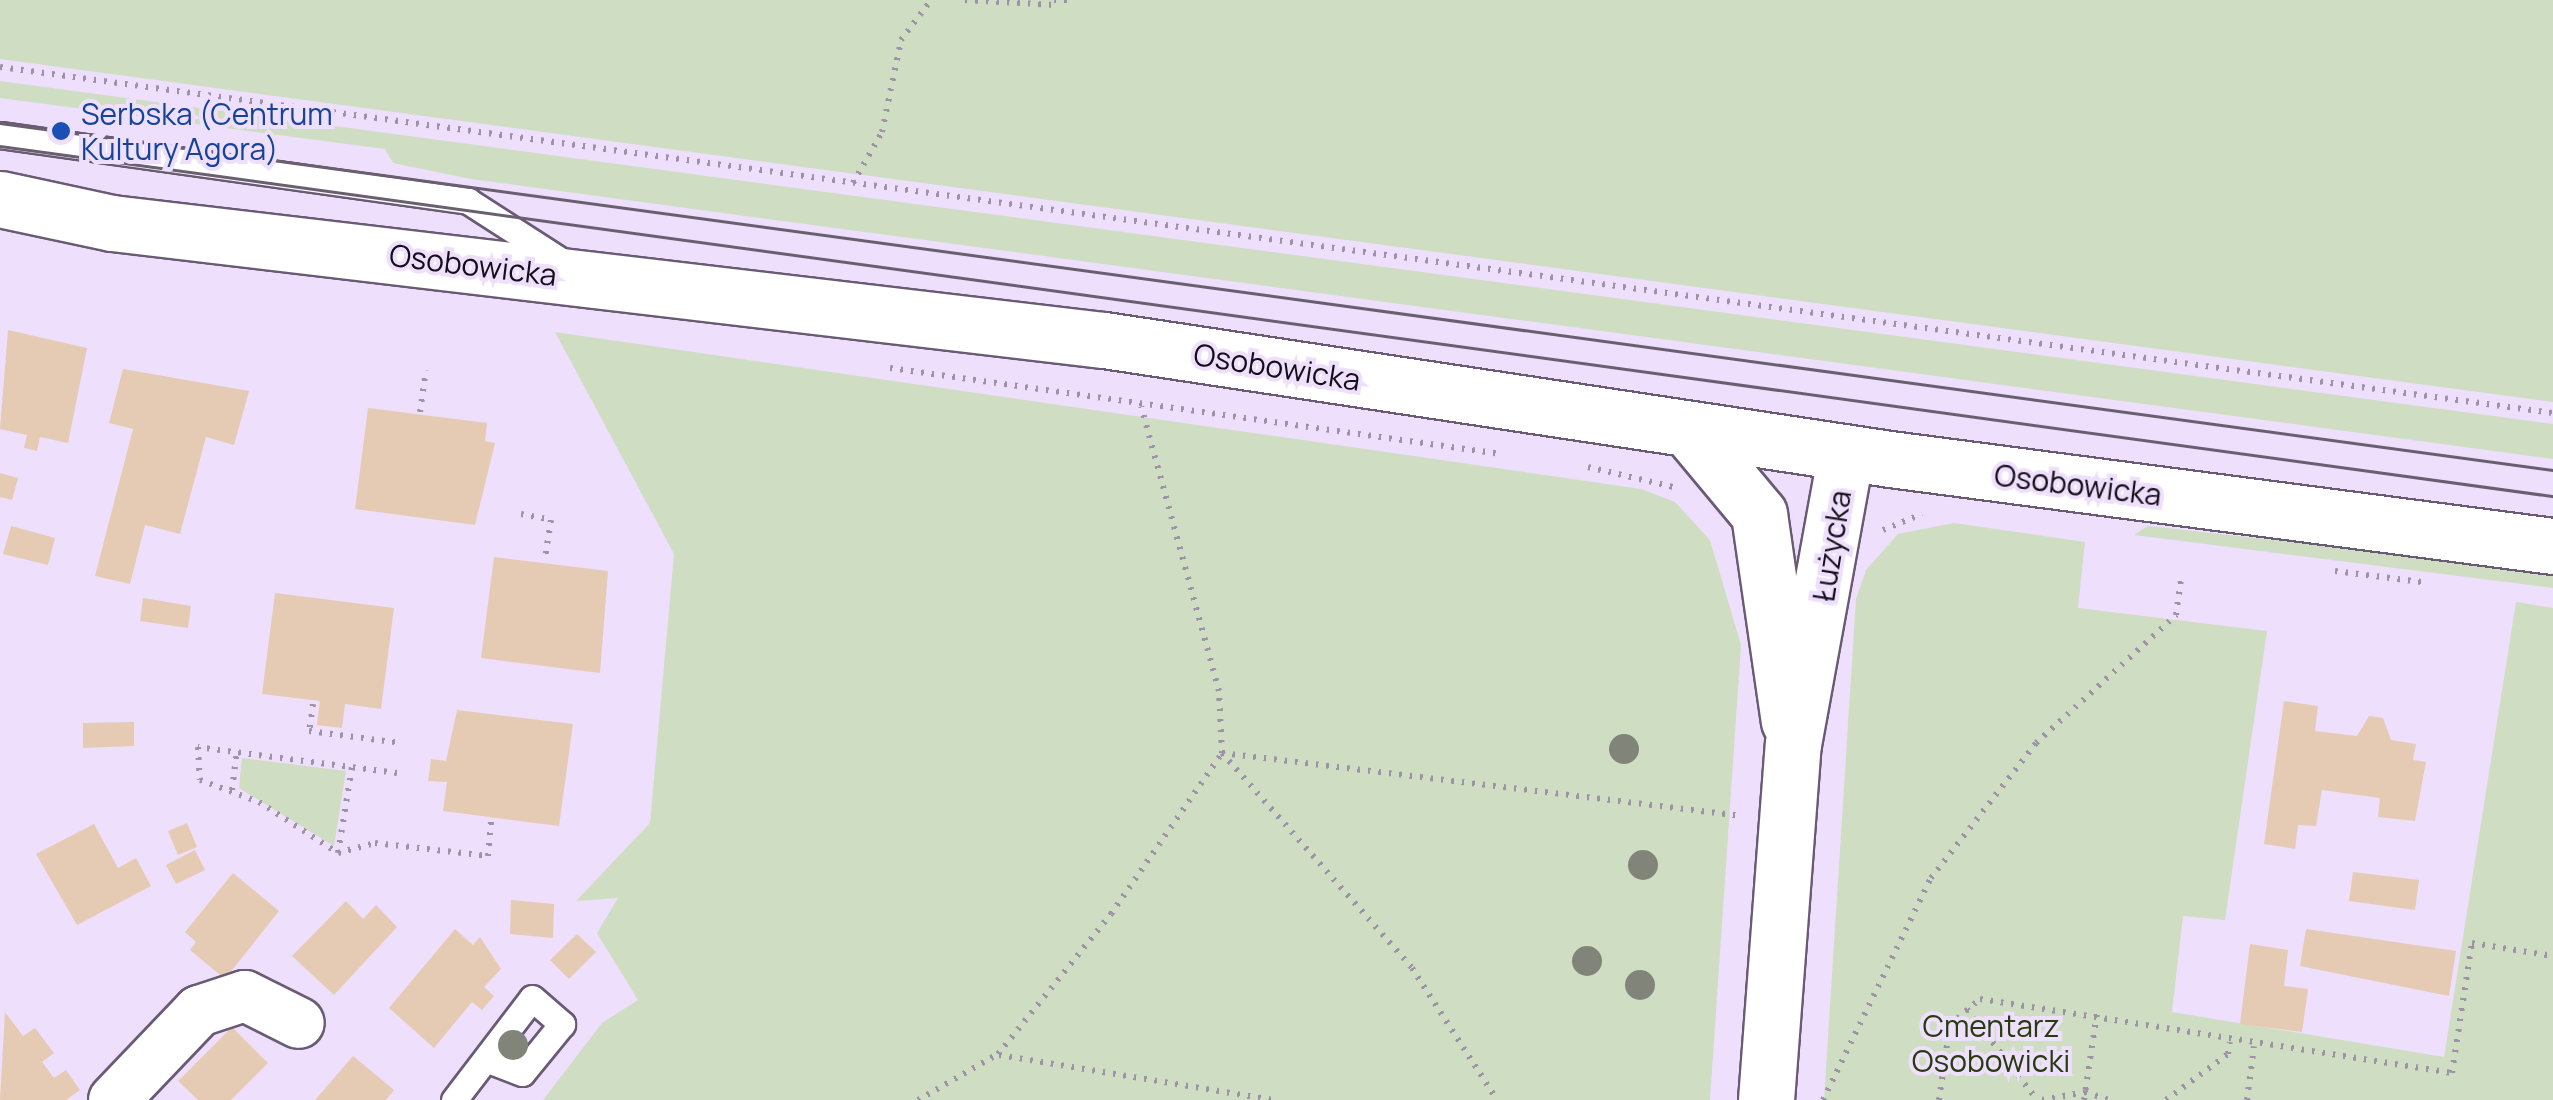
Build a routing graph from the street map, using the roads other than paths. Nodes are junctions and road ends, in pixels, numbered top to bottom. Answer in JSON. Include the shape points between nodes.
{"nodes":[{"id":1,"x":0,"y":136,"type":"edge"},
{"id":2,"x":0,"y":199,"type":"edge"},
{"id":3,"x":587,"y":278,"type":"junction"},
{"id":4,"x":1689,"y":430,"type":"junction"},
{"id":5,"x":1846,"y":453,"type":"junction"},
{"id":6,"x":1759,"y":514,"type":"junction"},
{"id":7,"x":2553,"y":546,"type":"edge"},
{"id":8,"x":1793,"y":744,"type":"junction"},
{"id":9,"x":298,"y":1023,"type":"dead end"},
{"id":10,"x":488,"y":1060,"type":"dead end"},
{"id":11,"x":114,"y":1100,"type":"edge"},
{"id":12,"x":454,"y":1100,"type":"edge"},
{"id":13,"x":1766,"y":1100,"type":"edge"}],
"edges":[{"from":1,"to":3,"type":"lane","via":[[468,202]]},
{"from":2,"to":3,"type":"street","name":"Osobowicka","via":[[112,223]]},
{"from":3,"to":4,"type":"street","name":"Osobowicka","via":[[1104,340]]},
{"from":4,"to":5,"type":"street","name":"Osobowicka"},
{"from":4,"to":6,"type":"street"},
{"from":5,"to":6,"type":"street","name":"Łużycka","via":[[1788,483]]},
{"from":5,"to":7,"type":"street","name":"Osobowicka"},
{"from":5,"to":8,"type":"street","name":"Łużycka"},
{"from":6,"to":8,"type":"street","name":"Łużycka"},
{"from":8,"to":13,"type":"street","name":"Łużycka"},
{"from":9,"to":11,"type":"street","via":[[245,996],[200,1011]]},
{"from":10,"to":12,"type":"lane"}]}
